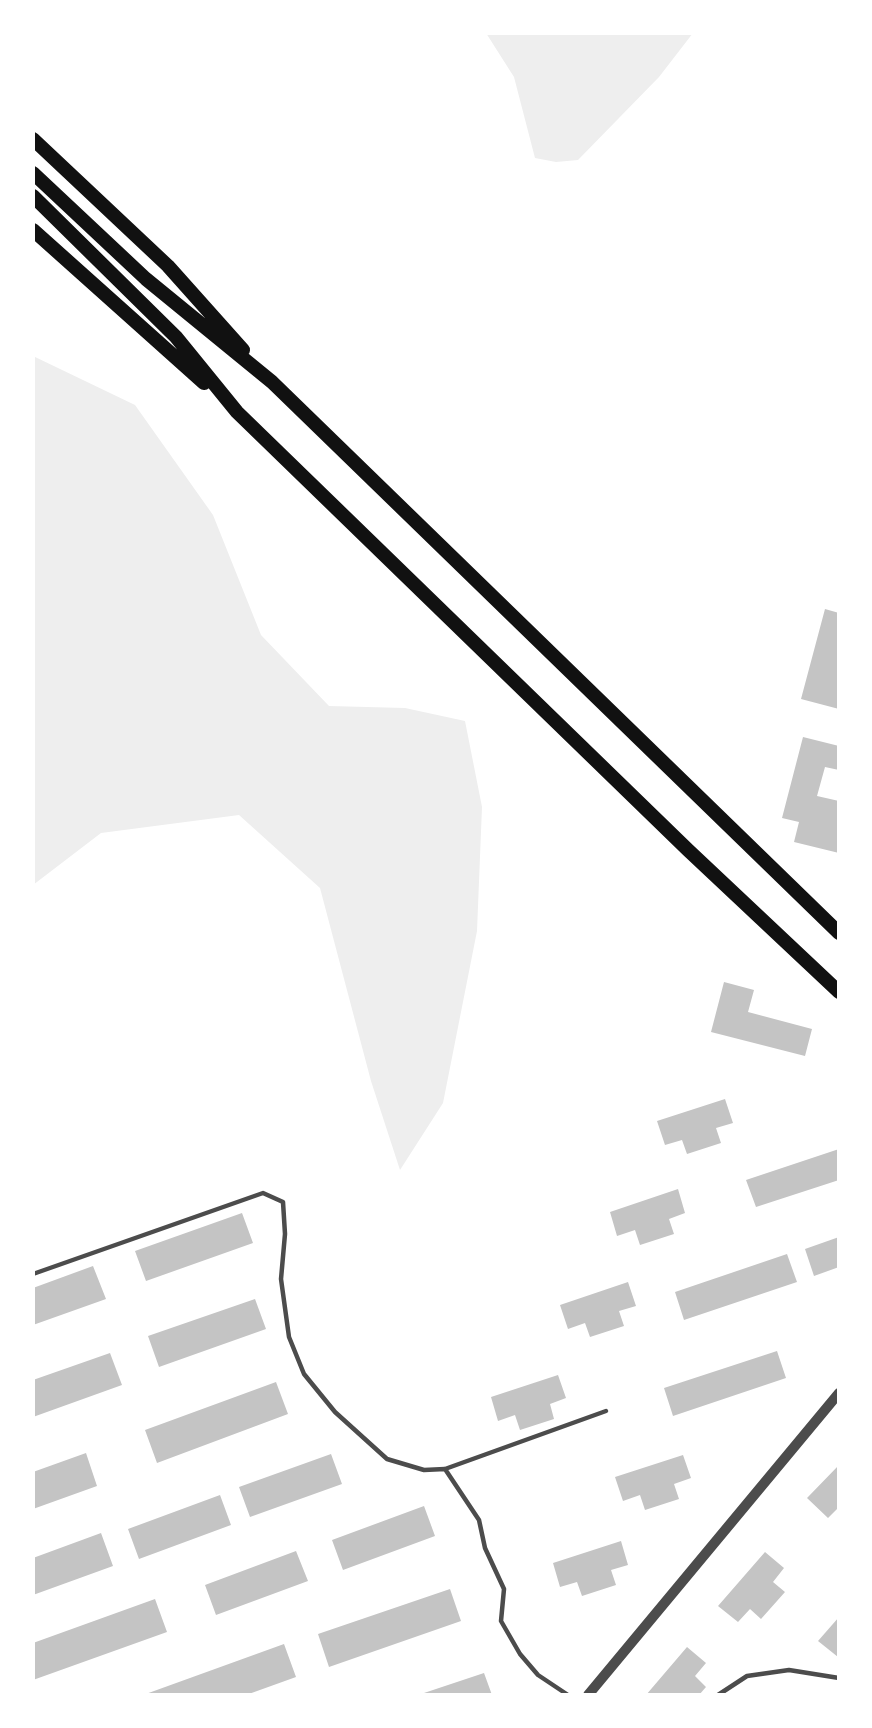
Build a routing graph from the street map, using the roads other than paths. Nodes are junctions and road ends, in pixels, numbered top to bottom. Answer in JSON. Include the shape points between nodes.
{"nodes":[{"id":1,"x":33,"y":139,"type":"edge"},
{"id":2,"x":33,"y":173,"type":"edge"},
{"id":3,"x":33,"y":196,"type":"edge"},
{"id":4,"x":33,"y":229,"type":"edge"},
{"id":5,"x":272,"y":382,"type":"junction"},
{"id":6,"x":237,"y":412,"type":"junction"},
{"id":7,"x":839,"y":933,"type":"edge"},
{"id":8,"x":839,"y":992,"type":"edge"},
{"id":9,"x":33,"y":1274,"type":"edge"},
{"id":10,"x":839,"y":1393,"type":"edge"},
{"id":11,"x":606,"y":1411,"type":"dead end"},
{"id":12,"x":445,"y":1469,"type":"junction"},
{"id":13,"x":839,"y":1678,"type":"edge"},
{"id":14,"x":568,"y":1695,"type":"edge"},
{"id":15,"x":589,"y":1695,"type":"edge"},
{"id":16,"x":719,"y":1695,"type":"edge"}],
"edges":[{"from":1,"to":5,"type":"main road","via":[[168,266]]},
{"from":2,"to":5,"type":"main road","via":[[146,279]]},
{"from":3,"to":6,"type":"main road","via":[[176,337]]},
{"from":4,"to":6,"type":"main road"},
{"from":5,"to":7,"type":"main road"},
{"from":6,"to":8,"type":"main road"},
{"from":9,"to":12,"type":"lane","via":[[263,1193],[283,1202],[281,1279],[289,1337],[304,1374],[335,1412],[387,1459],[424,1470]]},
{"from":10,"to":15,"type":"street"},
{"from":11,"to":12,"type":"lane"},
{"from":12,"to":14,"type":"lane","via":[[480,1520],[485,1548],[504,1589],[501,1621],[538,1675]]},
{"from":13,"to":16,"type":"lane","via":[[789,1670],[747,1676]]}]}
